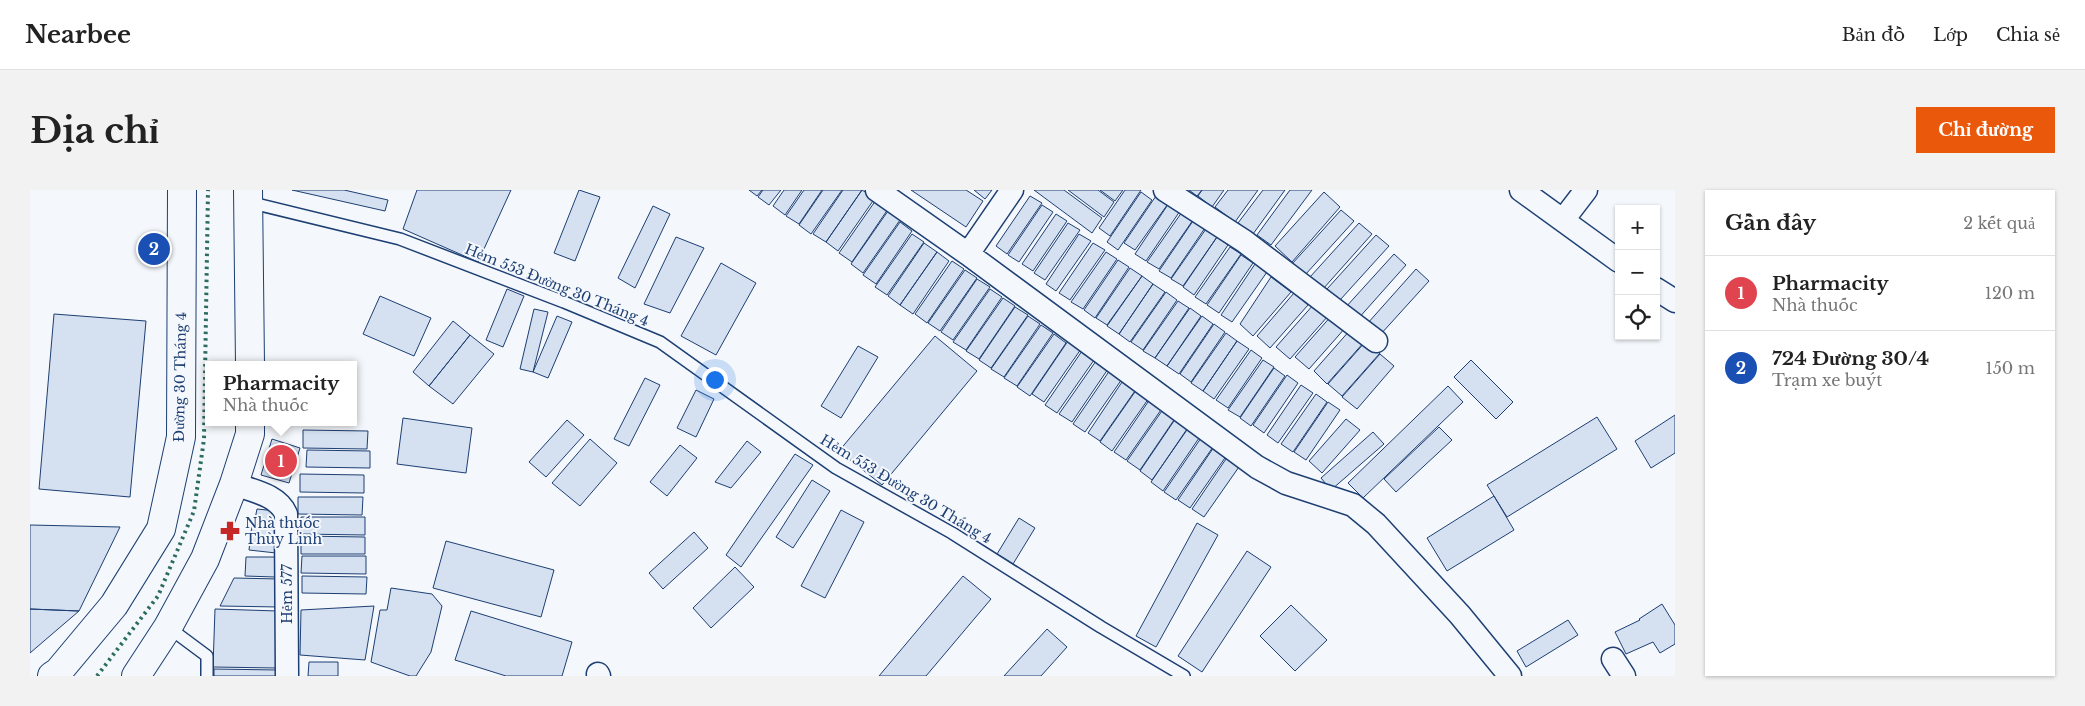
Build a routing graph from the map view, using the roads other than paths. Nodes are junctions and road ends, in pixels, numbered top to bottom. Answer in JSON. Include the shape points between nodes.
{"nodes":[{"id":1,"x":182,"y":190,"type":"edge"},
{"id":2,"x":876,"y":190,"type":"edge"},
{"id":3,"x":1012,"y":190,"type":"edge"},
{"id":4,"x":1165,"y":190,"type":"edge"},
{"id":5,"x":1521,"y":190,"type":"edge"},
{"id":6,"x":1586,"y":190,"type":"edge"},
{"id":7,"x":248,"y":196,"type":"edge"},
{"id":8,"x":1563,"y":220,"type":"junction"},
{"id":9,"x":968,"y":254,"type":"junction"},
{"id":10,"x":1615,"y":258,"type":"edge"},
{"id":11,"x":1660,"y":292,"type":"edge"},
{"id":12,"x":1675,"y":301,"type":"edge"},
{"id":13,"x":1376,"y":341,"type":"dead end"},
{"id":14,"x":250,"y":361,"type":"edge"},
{"id":15,"x":250,"y":426,"type":"edge"},
{"id":16,"x":234,"y":484,"type":"junction"},
{"id":17,"x":168,"y":627,"type":"junction"},
{"id":18,"x":52,"y":676,"type":"edge"},
{"id":19,"x":136,"y":676,"type":"edge"},
{"id":20,"x":206,"y":676,"type":"edge"},
{"id":21,"x":287,"y":676,"type":"edge"},
{"id":22,"x":1184,"y":676,"type":"edge"},
{"id":23,"x":1510,"y":676,"type":"edge"}],
"edges":[{"from":1,"to":18,"type":"main road","name":"Đường 30 Tháng 4","via":[[181,437],[161,529],[114,605]]},
{"from":2,"to":9,"type":"street"},
{"from":3,"to":9,"type":"street"},
{"from":4,"to":13,"type":"street","via":[[1244,242]]},
{"from":5,"to":8,"type":"street"},
{"from":6,"to":8,"type":"street"},
{"from":7,"to":14,"type":"main road"},
{"from":7,"to":22,"type":"lane","name":"Hẻm 553 Đường 30 Tháng 4","via":[[400,240],[660,342],[836,468],[952,533]]},
{"from":8,"to":10,"type":"street"},
{"from":9,"to":23,"type":"street","via":[[1257,467],[1286,483],[1353,505],[1376,524],[1460,615]]},
{"from":11,"to":12,"type":"street"},
{"from":15,"to":16,"type":"main road"},
{"from":16,"to":17,"type":"main road","via":[[205,559]]},
{"from":16,"to":21,"type":"street","name":"Hẻm 577","via":[[276,500],[286,514]]},
{"from":17,"to":19,"type":"main road"},
{"from":17,"to":20,"type":"lane","via":[[207,656]]}]}
